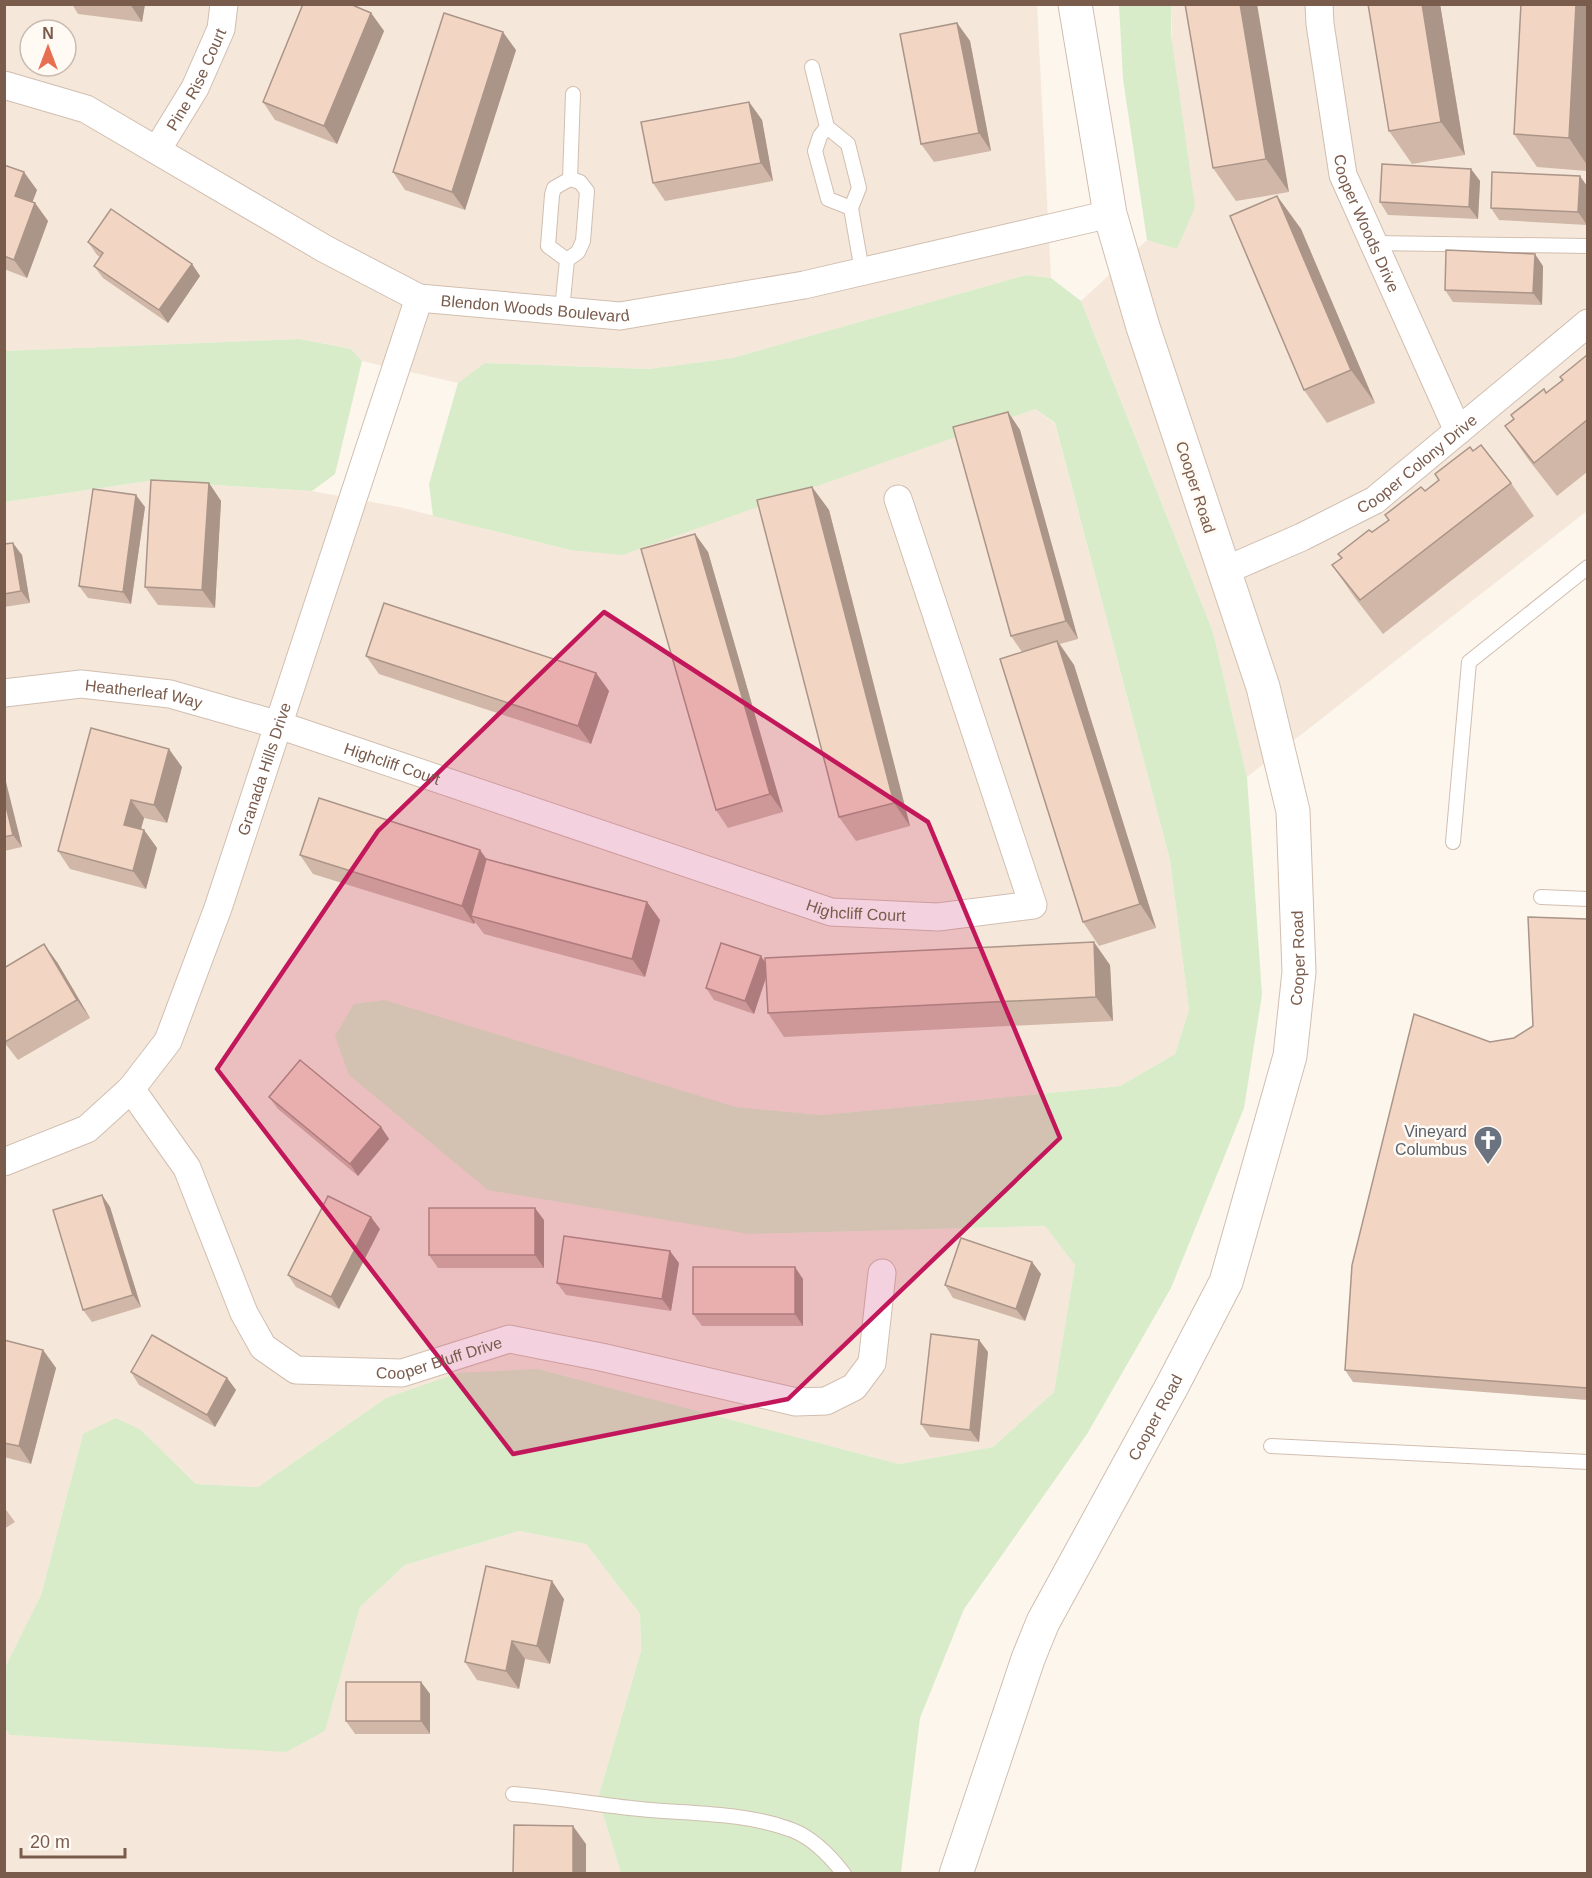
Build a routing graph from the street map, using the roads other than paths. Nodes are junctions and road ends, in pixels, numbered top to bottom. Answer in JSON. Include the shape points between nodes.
{"nodes":[{"id":1,"x":224,"y":4,"type":"edge"},
{"id":2,"x":1075,"y":4,"type":"edge"},
{"id":3,"x":1319,"y":4,"type":"edge"},
{"id":4,"x":812,"y":67,"type":"dead end"},
{"id":5,"x":4,"y":85,"type":"edge"},
{"id":6,"x":573,"y":94,"type":"dead end"},
{"id":7,"x":826,"y":127,"type":"junction"},
{"id":8,"x":157,"y":150,"type":"junction"},
{"id":9,"x":570,"y":179,"type":"junction"},
{"id":10,"x":851,"y":208,"type":"junction"},
{"id":11,"x":1110,"y":214,"type":"junction"},
{"id":12,"x":1373,"y":243,"type":"junction"},
{"id":13,"x":1587,"y":246,"type":"edge"},
{"id":14,"x":567,"y":260,"type":"junction"},
{"id":15,"x":862,"y":271,"type":"junction"},
{"id":16,"x":419,"y":298,"type":"junction"},
{"id":17,"x":562,"y":310,"type":"junction"},
{"id":18,"x":1587,"y":323,"type":"edge"},
{"id":19,"x":1458,"y":431,"type":"junction"},
{"id":20,"x":898,"y":499,"type":"dead end"},
{"id":21,"x":1587,"y":567,"type":"edge"},
{"id":22,"x":1224,"y":571,"type":"junction"},
{"id":23,"x":4,"y":693,"type":"edge"},
{"id":24,"x":279,"y":725,"type":"junction"},
{"id":25,"x":1454,"y":842,"type":"dead end"},
{"id":26,"x":1541,"y":897,"type":"dead end"},
{"id":27,"x":1587,"y":898,"type":"edge"},
{"id":28,"x":131,"y":1089,"type":"junction"},
{"id":29,"x":4,"y":1162,"type":"edge"},
{"id":30,"x":882,"y":1273,"type":"dead end"},
{"id":31,"x":1271,"y":1446,"type":"dead end"},
{"id":32,"x":1587,"y":1462,"type":"edge"},
{"id":33,"x":513,"y":1794,"type":"dead end"},
{"id":34,"x":844,"y":1874,"type":"edge"},
{"id":35,"x":956,"y":1874,"type":"edge"}],
"edges":[{"from":1,"to":8,"type":"street","name":"Pine Rise Court","via":[[221,29],[195,88]]},
{"from":2,"to":11,"type":"street","name":"Cooper Road"},
{"from":3,"to":12,"type":"street","name":"Cooper Woods Drive","via":[[1343,175]]},
{"from":4,"to":7,"type":"lane"},
{"from":5,"to":8,"type":"street","name":"Blendon Woods Boulevard","via":[[86,109]]},
{"from":6,"to":9,"type":"lane"},
{"from":7,"to":10,"type":"lane","via":[[848,144],[859,188]]},
{"from":7,"to":10,"type":"lane","via":[[816,151],[828,199]]},
{"from":8,"to":16,"type":"street","name":"Blendon Woods Boulevard","via":[[325,249]]},
{"from":9,"to":14,"type":"lane","via":[[587,190],[583,241],[578,252]]},
{"from":9,"to":14,"type":"lane","via":[[554,188],[548,246]]},
{"from":10,"to":15,"type":"lane"},
{"from":11,"to":15,"type":"street","name":"Blendon Woods Boulevard"},
{"from":11,"to":22,"type":"street","name":"Cooper Road"},
{"from":12,"to":13,"type":"lane"},
{"from":12,"to":19,"type":"street","name":"Cooper Woods Drive"},
{"from":14,"to":17,"type":"lane"},
{"from":15,"to":17,"type":"street","name":"Blendon Woods Boulevard","via":[[804,285],[620,316]]},
{"from":16,"to":17,"type":"street","name":"Blendon Woods Boulevard"},
{"from":16,"to":24,"type":"street","name":"Granada Hills Drive"},
{"from":18,"to":19,"type":"street","name":"Cooper Colony Drive"},
{"from":19,"to":22,"type":"street","name":"Cooper Colony Drive","via":[[1375,500]]},
{"from":20,"to":24,"type":"street","name":"Highcliff Court","via":[[1033,905],[938,917],[831,912]]},
{"from":21,"to":25,"type":"lane","via":[[1469,662]]},
{"from":22,"to":35,"type":"street","name":"Cooper Road","via":[[1263,687],[1293,811],[1299,972],[1290,1056],[1226,1282],[1043,1622]]},
{"from":23,"to":24,"type":"street","name":"Heatherleaf Way","via":[[81,684],[170,694]]},
{"from":24,"to":28,"type":"street","name":"Granada Hills Drive","via":[[218,908],[168,1041]]},
{"from":26,"to":27,"type":"lane"},
{"from":28,"to":29,"type":"street","name":"Granada Hills Drive","via":[[87,1129]]},
{"from":28,"to":30,"type":"street","name":"Cooper Bluff Drive","via":[[187,1168],[244,1312],[263,1347],[296,1370],[402,1373],[509,1339],[796,1402],[826,1401],[854,1387],[872,1363]]},
{"from":31,"to":32,"type":"lane"},
{"from":33,"to":34,"type":"lane","via":[[755,1818],[795,1831],[828,1854]]}]}
